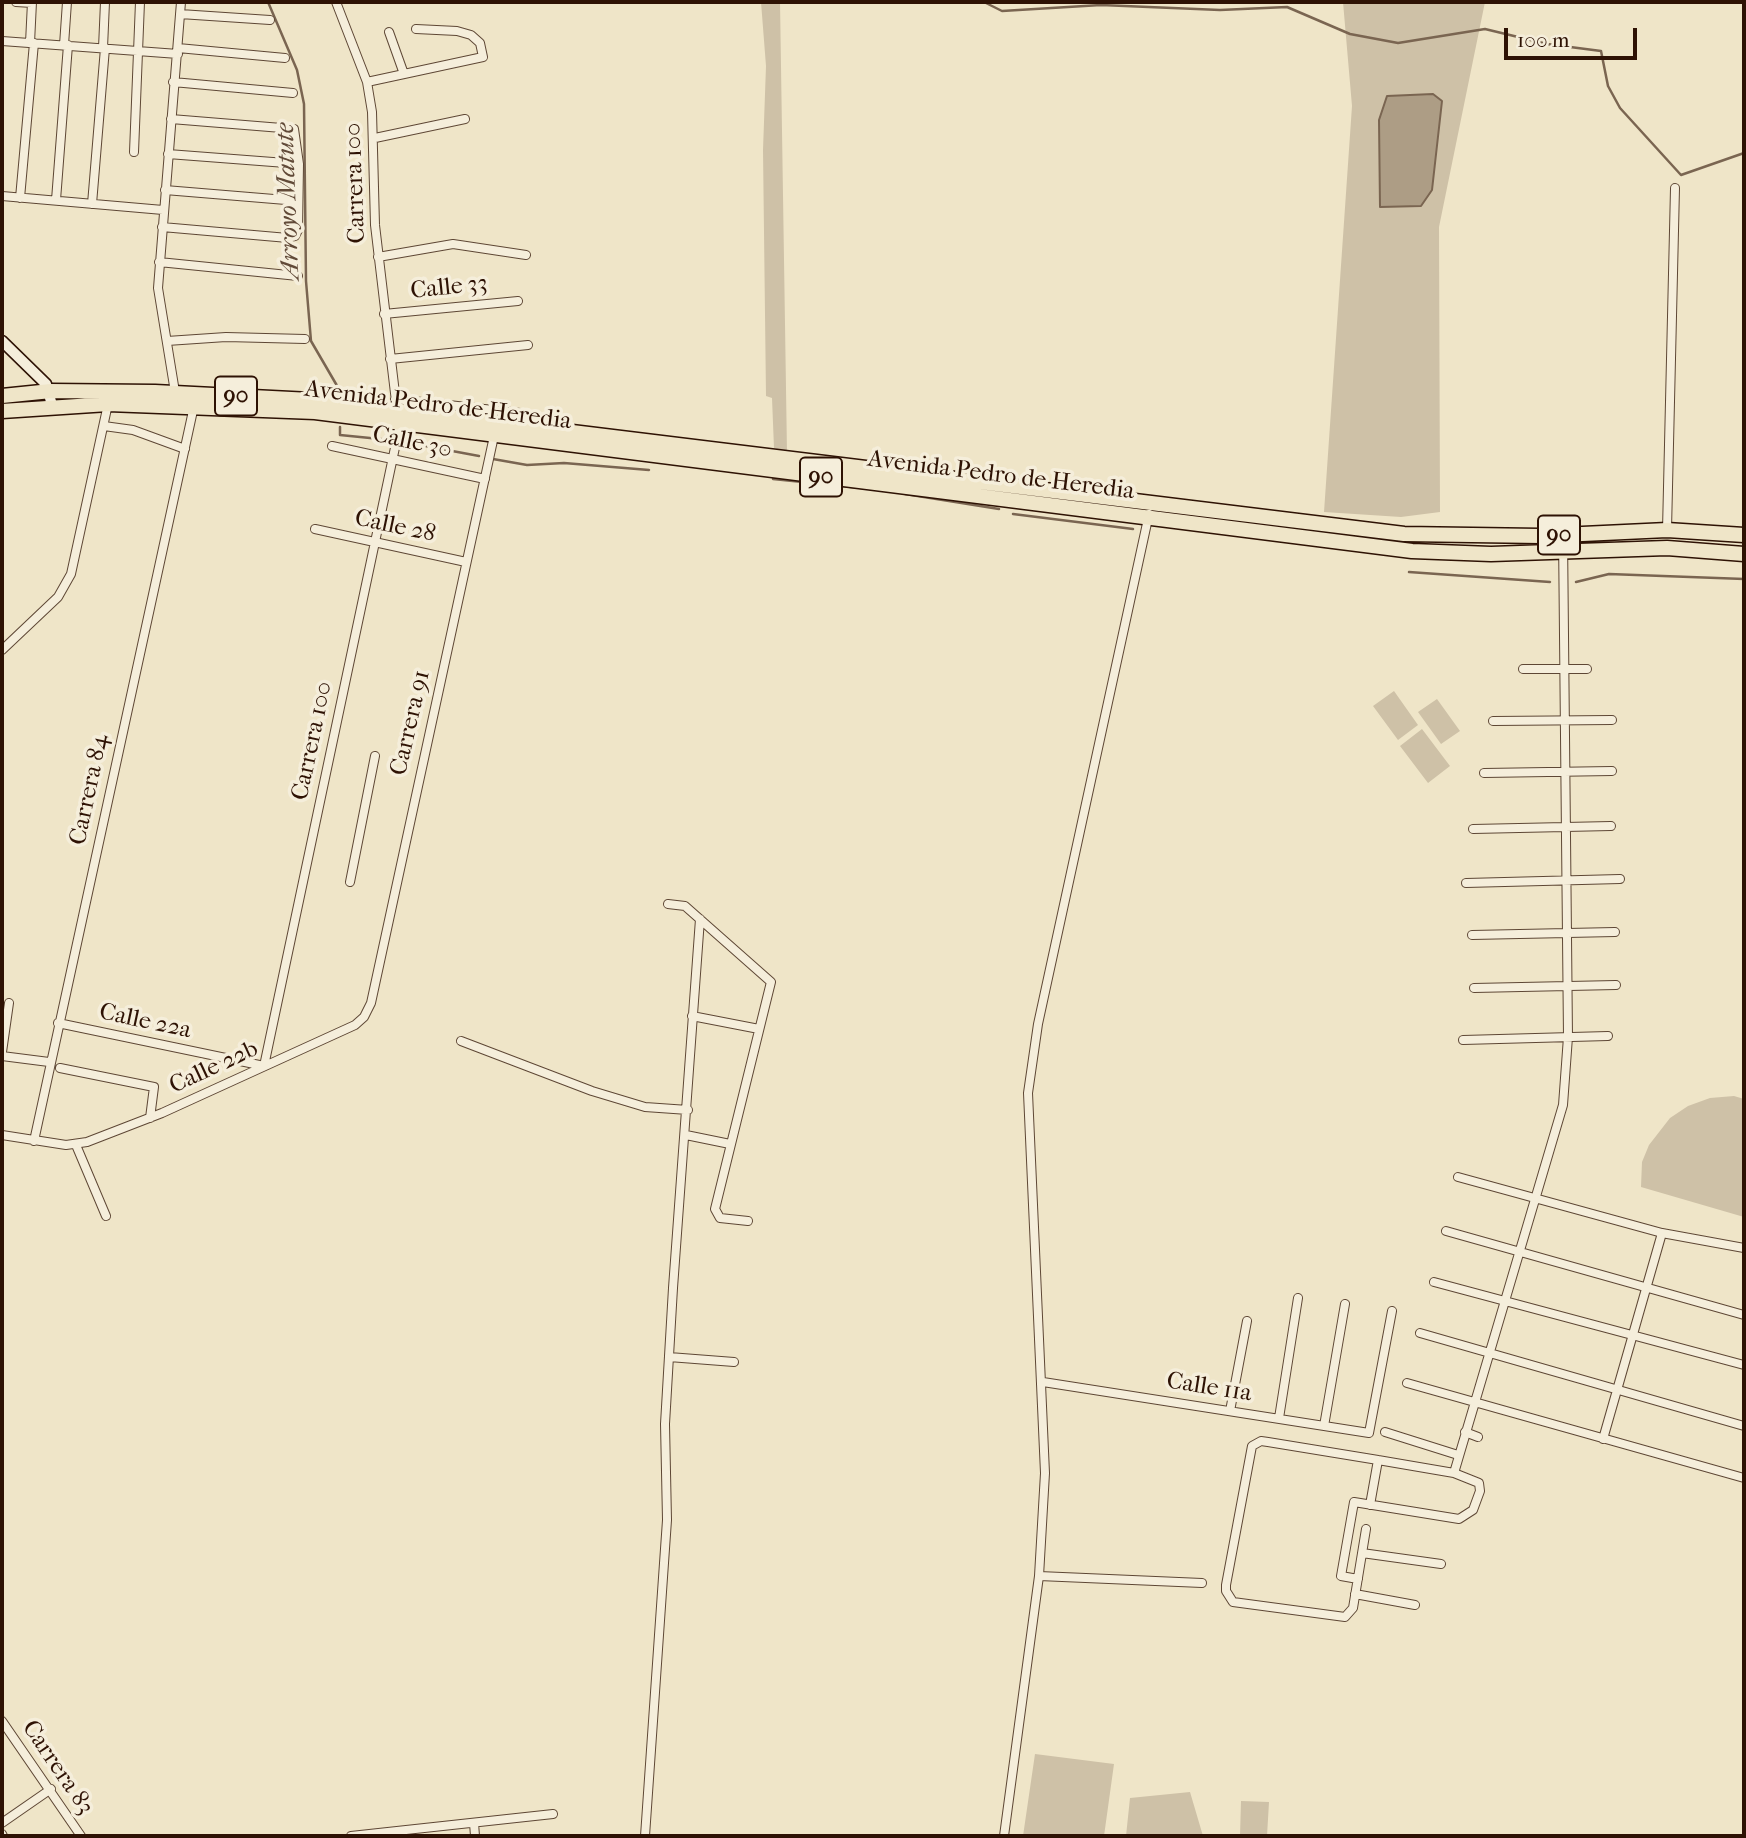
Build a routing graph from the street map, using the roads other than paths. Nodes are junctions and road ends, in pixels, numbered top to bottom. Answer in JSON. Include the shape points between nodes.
{"nodes":[{"id":1,"x":16,"y":2,"type":"edge"},
{"id":2,"x":32,"y":2,"type":"edge"},
{"id":3,"x":67,"y":2,"type":"edge"},
{"id":4,"x":106,"y":2,"type":"edge"},
{"id":5,"x":140,"y":2,"type":"edge"},
{"id":6,"x":181,"y":2,"type":"edge"},
{"id":7,"x":336,"y":2,"type":"edge"},
{"id":8,"x":180,"y":14,"type":"junction"},
{"id":9,"x":270,"y":20,"type":"dead end"},
{"id":10,"x":416,"y":29,"type":"dead end"},
{"id":11,"x":389,"y":32,"type":"dead end"},
{"id":12,"x":2,"y":41,"type":"edge"},
{"id":13,"x":32,"y":43,"type":"junction"},
{"id":14,"x":66,"y":45,"type":"junction"},
{"id":15,"x":104,"y":48,"type":"junction"},
{"id":16,"x":138,"y":51,"type":"junction"},
{"id":17,"x":178,"y":51,"type":"junction"},
{"id":18,"x":285,"y":58,"type":"dead end"},
{"id":19,"x":404,"y":74,"type":"junction"},
{"id":20,"x":173,"y":82,"type":"junction"},
{"id":21,"x":367,"y":82,"type":"junction"},
{"id":22,"x":293,"y":93,"type":"dead end"},
{"id":23,"x":172,"y":119,"type":"junction"},
{"id":24,"x":465,"y":119,"type":"dead end"},
{"id":25,"x":374,"y":138,"type":"junction"},
{"id":26,"x":134,"y":152,"type":"dead end"},
{"id":27,"x":168,"y":154,"type":"junction"},
{"id":28,"x":299,"y":164,"type":"junction"},
{"id":29,"x":1675,"y":188,"type":"dead end"},
{"id":30,"x":165,"y":190,"type":"junction"},
{"id":31,"x":2,"y":196,"type":"edge"},
{"id":32,"x":20,"y":198,"type":"junction"},
{"id":33,"x":56,"y":200,"type":"junction"},
{"id":34,"x":298,"y":201,"type":"junction"},
{"id":35,"x":92,"y":204,"type":"junction"},
{"id":36,"x":163,"y":210,"type":"junction"},
{"id":37,"x":162,"y":227,"type":"junction"},
{"id":38,"x":526,"y":255,"type":"dead end"},
{"id":39,"x":378,"y":257,"type":"junction"},
{"id":40,"x":159,"y":262,"type":"junction"},
{"id":41,"x":298,"y":276,"type":"dead end"},
{"id":42,"x":518,"y":301,"type":"dead end"},
{"id":43,"x":384,"y":314,"type":"junction"},
{"id":44,"x":305,"y":339,"type":"dead end"},
{"id":45,"x":2,"y":341,"type":"edge"},
{"id":46,"x":167,"y":341,"type":"junction"},
{"id":47,"x":528,"y":345,"type":"dead end"},
{"id":48,"x":390,"y":359,"type":"junction"},
{"id":49,"x":175,"y":392,"type":"junction"},
{"id":50,"x":2,"y":396,"type":"edge"},
{"id":51,"x":51,"y":398,"type":"junction"},
{"id":52,"x":108,"y":404,"type":"junction"},
{"id":53,"x":194,"y":406,"type":"junction"},
{"id":54,"x":2,"y":411,"type":"edge"},
{"id":55,"x":397,"y":411,"type":"junction"},
{"id":56,"x":520,"y":413,"type":"dead end"},
{"id":57,"x":104,"y":426,"type":"junction"},
{"id":58,"x":494,"y":436,"type":"junction"},
{"id":59,"x":332,"y":446,"type":"dead end"},
{"id":60,"x":184,"y":449,"type":"junction"},
{"id":61,"x":392,"y":458,"type":"junction"},
{"id":62,"x":485,"y":479,"type":"junction"},
{"id":63,"x":1151,"y":501,"type":"junction"},
{"id":64,"x":1149,"y":517,"type":"junction"},
{"id":65,"x":315,"y":529,"type":"dead end"},
{"id":66,"x":1667,"y":530,"type":"junction"},
{"id":67,"x":1563,"y":535,"type":"junction"},
{"id":68,"x":1744,"y":535,"type":"edge"},
{"id":69,"x":374,"y":542,"type":"junction"},
{"id":70,"x":1563,"y":553,"type":"junction"},
{"id":71,"x":1744,"y":554,"type":"edge"},
{"id":72,"x":467,"y":562,"type":"junction"},
{"id":73,"x":2,"y":650,"type":"edge"},
{"id":74,"x":1523,"y":669,"type":"dead end"},
{"id":75,"x":1564,"y":669,"type":"junction"},
{"id":76,"x":1587,"y":669,"type":"dead end"},
{"id":77,"x":1612,"y":720,"type":"dead end"},
{"id":78,"x":1493,"y":721,"type":"dead end"},
{"id":79,"x":1564,"y":721,"type":"junction"},
{"id":80,"x":375,"y":757,"type":"dead end"},
{"id":81,"x":1565,"y":771,"type":"junction"},
{"id":82,"x":1612,"y":771,"type":"dead end"},
{"id":83,"x":1484,"y":773,"type":"dead end"},
{"id":84,"x":1566,"y":826,"type":"junction"},
{"id":85,"x":1611,"y":826,"type":"dead end"},
{"id":86,"x":1473,"y":828,"type":"dead end"},
{"id":87,"x":1620,"y":879,"type":"dead end"},
{"id":88,"x":350,"y":881,"type":"dead end"},
{"id":89,"x":1566,"y":881,"type":"junction"},
{"id":90,"x":1466,"y":883,"type":"dead end"},
{"id":91,"x":668,"y":904,"type":"dead end"},
{"id":92,"x":700,"y":919,"type":"junction"},
{"id":93,"x":1615,"y":932,"type":"dead end"},
{"id":94,"x":1567,"y":933,"type":"junction"},
{"id":95,"x":1472,"y":935,"type":"dead end"},
{"id":96,"x":1567,"y":984,"type":"junction"},
{"id":97,"x":1616,"y":985,"type":"dead end"},
{"id":98,"x":1474,"y":988,"type":"dead end"},
{"id":99,"x":9,"y":1003,"type":"dead end"},
{"id":100,"x":692,"y":1016,"type":"junction"},
{"id":101,"x":364,"y":1017,"type":"joint"},
{"id":102,"x":58,"y":1023,"type":"junction"},
{"id":103,"x":759,"y":1029,"type":"junction"},
{"id":104,"x":1608,"y":1036,"type":"dead end"},
{"id":105,"x":1568,"y":1037,"type":"junction"},
{"id":106,"x":1463,"y":1040,"type":"dead end"},
{"id":107,"x":461,"y":1041,"type":"dead end"},
{"id":108,"x":2,"y":1054,"type":"edge"},
{"id":109,"x":49,"y":1062,"type":"junction"},
{"id":110,"x":264,"y":1066,"type":"junction"},
{"id":111,"x":60,"y":1068,"type":"dead end"},
{"id":112,"x":688,"y":1110,"type":"junction"},
{"id":113,"x":150,"y":1118,"type":"junction"},
{"id":114,"x":2,"y":1135,"type":"edge"},
{"id":115,"x":686,"y":1135,"type":"junction"},
{"id":116,"x":34,"y":1140,"type":"junction"},
{"id":117,"x":730,"y":1144,"type":"junction"},
{"id":118,"x":76,"y":1145,"type":"junction"},
{"id":119,"x":1458,"y":1177,"type":"dead end"},
{"id":120,"x":1537,"y":1198,"type":"junction"},
{"id":121,"x":106,"y":1216,"type":"dead end"},
{"id":122,"x":748,"y":1221,"type":"dead end"},
{"id":123,"x":1446,"y":1231,"type":"dead end"},
{"id":124,"x":1662,"y":1233,"type":"junction"},
{"id":125,"x":1744,"y":1248,"type":"edge"},
{"id":126,"x":1520,"y":1252,"type":"junction"},
{"id":127,"x":1434,"y":1282,"type":"dead end"},
{"id":128,"x":1647,"y":1287,"type":"junction"},
{"id":129,"x":1298,"y":1298,"type":"dead end"},
{"id":130,"x":1505,"y":1301,"type":"junction"},
{"id":131,"x":1345,"y":1304,"type":"dead end"},
{"id":132,"x":1392,"y":1311,"type":"dead end"},
{"id":133,"x":1744,"y":1315,"type":"edge"},
{"id":134,"x":1247,"y":1321,"type":"dead end"},
{"id":135,"x":1420,"y":1333,"type":"dead end"},
{"id":136,"x":1633,"y":1335,"type":"junction"},
{"id":137,"x":1489,"y":1353,"type":"junction"},
{"id":138,"x":669,"y":1357,"type":"junction"},
{"id":139,"x":734,"y":1362,"type":"dead end"},
{"id":140,"x":1744,"y":1365,"type":"edge"},
{"id":141,"x":1043,"y":1382,"type":"junction"},
{"id":142,"x":1407,"y":1383,"type":"dead end"},
{"id":143,"x":1618,"y":1390,"type":"junction"},
{"id":144,"x":1474,"y":1403,"type":"junction"},
{"id":145,"x":1230,"y":1411,"type":"junction"},
{"id":146,"x":1279,"y":1419,"type":"junction"},
{"id":147,"x":1324,"y":1426,"type":"junction"},
{"id":148,"x":1744,"y":1426,"type":"edge"},
{"id":149,"x":1385,"y":1432,"type":"dead end"},
{"id":150,"x":1465,"y":1432,"type":"junction"},
{"id":151,"x":1478,"y":1437,"type":"dead end"},
{"id":152,"x":1603,"y":1439,"type":"junction"},
{"id":153,"x":1458,"y":1455,"type":"junction"},
{"id":154,"x":1378,"y":1460,"type":"junction"},
{"id":155,"x":1454,"y":1473,"type":"junction"},
{"id":156,"x":1744,"y":1478,"type":"edge"},
{"id":157,"x":1370,"y":1505,"type":"junction"},
{"id":158,"x":1366,"y":1529,"type":"dead end"},
{"id":159,"x":1362,"y":1553,"type":"junction"},
{"id":160,"x":1441,"y":1564,"type":"dead end"},
{"id":161,"x":1039,"y":1576,"type":"junction"},
{"id":162,"x":1358,"y":1579,"type":"junction"},
{"id":163,"x":1202,"y":1583,"type":"dead end"},
{"id":164,"x":1355,"y":1594,"type":"junction"},
{"id":165,"x":1415,"y":1605,"type":"dead end"},
{"id":166,"x":2,"y":1721,"type":"edge"},
{"id":167,"x":51,"y":1789,"type":"junction"},
{"id":168,"x":553,"y":1814,"type":"dead end"},
{"id":169,"x":2,"y":1823,"type":"edge"},
{"id":170,"x":474,"y":1823,"type":"junction"},
{"id":171,"x":386,"y":1835,"type":"edge"},
{"id":172,"x":81,"y":1836,"type":"edge"},
{"id":173,"x":351,"y":1836,"type":"edge"},
{"id":174,"x":475,"y":1836,"type":"edge"},
{"id":175,"x":645,"y":1836,"type":"edge"},
{"id":176,"x":1004,"y":1836,"type":"edge"}],
"edges":[{"from":1,"to":2,"type":"street"},
{"from":2,"to":13,"type":"street"},
{"from":3,"to":14,"type":"street"},
{"from":4,"to":15,"type":"street"},
{"from":5,"to":16,"type":"street"},
{"from":6,"to":8,"type":"street"},
{"from":7,"to":21,"type":"street","name":"Carrera 100"},
{"from":8,"to":9,"type":"street"},
{"from":8,"to":17,"type":"street"},
{"from":10,"to":19,"type":"street","via":[[471,35],[480,43],[483,57]]},
{"from":11,"to":19,"type":"street"},
{"from":12,"to":13,"type":"street"},
{"from":13,"to":14,"type":"street"},
{"from":13,"to":32,"type":"street"},
{"from":14,"to":15,"type":"street"},
{"from":14,"to":33,"type":"street"},
{"from":15,"to":16,"type":"street"},
{"from":15,"to":35,"type":"street"},
{"from":16,"to":17,"type":"street"},
{"from":16,"to":26,"type":"street"},
{"from":17,"to":18,"type":"street"},
{"from":17,"to":20,"type":"street"},
{"from":19,"to":21,"type":"street"},
{"from":20,"to":22,"type":"street"},
{"from":20,"to":23,"type":"street"},
{"from":21,"to":25,"type":"street","name":"Carrera 100"},
{"from":23,"to":27,"type":"street"},
{"from":23,"to":28,"type":"street","via":[[294,129]]},
{"from":24,"to":25,"type":"street"},
{"from":25,"to":39,"type":"street","name":"Carrera 100"},
{"from":27,"to":28,"type":"street"},
{"from":27,"to":30,"type":"street"},
{"from":28,"to":34,"type":"street"},
{"from":29,"to":66,"type":"street"},
{"from":30,"to":34,"type":"street"},
{"from":30,"to":36,"type":"street"},
{"from":31,"to":32,"type":"street"},
{"from":32,"to":33,"type":"street"},
{"from":33,"to":35,"type":"street"},
{"from":34,"to":37,"type":"street","via":[[298,230],[288,238]]},
{"from":35,"to":36,"type":"street"},
{"from":36,"to":37,"type":"street"},
{"from":37,"to":40,"type":"street"},
{"from":38,"to":39,"type":"street","name":"Calle 33","via":[[453,244]]},
{"from":39,"to":43,"type":"street","name":"Carrera 100"},
{"from":40,"to":41,"type":"street"},
{"from":40,"to":46,"type":"street","via":[[159,305]]},
{"from":42,"to":43,"type":"street","name":"Calle 33"},
{"from":43,"to":48,"type":"street","name":"Carrera 100"},
{"from":44,"to":46,"type":"street"},
{"from":45,"to":51,"type":"street","via":[[40,376]]},
{"from":46,"to":49,"type":"street"},
{"from":47,"to":48,"type":"street"},
{"from":48,"to":55,"type":"street","name":"Carrera 100"},
{"from":49,"to":51,"type":"highway","name":"Avenida Pedro de Heredia","number":"90"},
{"from":49,"to":55,"type":"highway","name":"Avenida Pedro de Heredia","number":"90","via":[[311,400]]},
{"from":50,"to":51,"type":"highway","name":"Avenida Pedro de Heredia","number":"90"},
{"from":51,"to":52,"type":"highway","name":"Avenida Pedro de Heredia","number":"90"},
{"from":51,"to":54,"type":"highway","name":"Avenida Pedro de Heredia","number":"90"},
{"from":52,"to":53,"type":"highway","name":"Avenida Pedro de Heredia","number":"90"},
{"from":52,"to":57,"type":"street"},
{"from":53,"to":55,"type":"highway","name":"Avenida Pedro de Heredia","number":"90"},
{"from":53,"to":60,"type":"street","name":"Carrera 84"},
{"from":55,"to":56,"type":"street"},
{"from":55,"to":58,"type":"highway","name":"Avenida Pedro de Heredia","number":"90"},
{"from":55,"to":61,"type":"street","name":"Carrera 100"},
{"from":55,"to":63,"type":"highway","name":"Avenida Pedro de Heredia","number":"90"},
{"from":57,"to":60,"type":"street","via":[[132,430]]},
{"from":57,"to":73,"type":"street","via":[[71,574],[58,597]]},
{"from":58,"to":62,"type":"street","name":"Carrera 91"},
{"from":58,"to":64,"type":"highway","name":"Avenida Pedro de Heredia","number":"90"},
{"from":59,"to":61,"type":"street","name":"Calle 30"},
{"from":60,"to":102,"type":"street","name":"Carrera 84"},
{"from":61,"to":62,"type":"street","name":"Calle 30"},
{"from":61,"to":69,"type":"street","name":"Carrera 100"},
{"from":62,"to":72,"type":"street","name":"Carrera 91"},
{"from":63,"to":64,"type":"street"},
{"from":63,"to":67,"type":"highway","name":"Avenida Pedro de Heredia","number":"90","via":[[1415,535]]},
{"from":64,"to":70,"type":"highway","name":"Avenida Pedro de Heredia","number":"90","via":[[1384,549],[1491,555]]},
{"from":64,"to":141,"type":"street","via":[[1038,1024],[1028,1093]]},
{"from":65,"to":69,"type":"street","name":"Calle 28"},
{"from":66,"to":67,"type":"highway","name":"Avenida Pedro de Heredia","number":"90"},
{"from":66,"to":68,"type":"highway","name":"Avenida Pedro de Heredia","number":"90"},
{"from":67,"to":70,"type":"street"},
{"from":69,"to":72,"type":"street","name":"Calle 28"},
{"from":69,"to":110,"type":"street","name":"Carrera 100"},
{"from":70,"to":71,"type":"highway","name":"Avenida Pedro de Heredia","number":"90","via":[[1667,548]]},
{"from":70,"to":75,"type":"street"},
{"from":72,"to":101,"type":"street","name":"Carrera 91","via":[[371,1003]]},
{"from":74,"to":75,"type":"street"},
{"from":75,"to":76,"type":"street"},
{"from":75,"to":79,"type":"street"},
{"from":77,"to":79,"type":"street"},
{"from":78,"to":79,"type":"street"},
{"from":79,"to":81,"type":"street"},
{"from":80,"to":88,"type":"street"},
{"from":81,"to":82,"type":"street"},
{"from":81,"to":83,"type":"street"},
{"from":81,"to":84,"type":"street"},
{"from":84,"to":85,"type":"street"},
{"from":84,"to":86,"type":"street"},
{"from":84,"to":89,"type":"street"},
{"from":87,"to":89,"type":"street"},
{"from":89,"to":90,"type":"street"},
{"from":89,"to":94,"type":"street"},
{"from":91,"to":92,"type":"street","via":[[685,906]]},
{"from":92,"to":100,"type":"street"},
{"from":92,"to":103,"type":"street","via":[[771,982]]},
{"from":93,"to":94,"type":"street"},
{"from":94,"to":95,"type":"street"},
{"from":94,"to":96,"type":"street"},
{"from":96,"to":97,"type":"street"},
{"from":96,"to":98,"type":"street"},
{"from":96,"to":105,"type":"street"},
{"from":99,"to":108,"type":"street"},
{"from":100,"to":103,"type":"street"},
{"from":100,"to":112,"type":"street"},
{"from":101,"to":110,"type":"street","name":"Calle 22b"},
{"from":102,"to":109,"type":"street","name":"Carrera 84"},
{"from":102,"to":110,"type":"street","name":"Calle 22a"},
{"from":103,"to":117,"type":"street"},
{"from":104,"to":105,"type":"street"},
{"from":105,"to":106,"type":"street"},
{"from":105,"to":120,"type":"street","via":[[1563,1105]]},
{"from":107,"to":112,"type":"street","via":[[592,1091],[645,1107]]},
{"from":108,"to":109,"type":"street"},
{"from":109,"to":116,"type":"street","name":"Carrera 84"},
{"from":110,"to":113,"type":"street","name":"Calle 22b"},
{"from":111,"to":113,"type":"street","via":[[154,1087]]},
{"from":112,"to":115,"type":"street"},
{"from":113,"to":118,"type":"street","name":"Calle 22b"},
{"from":114,"to":116,"type":"street"},
{"from":115,"to":117,"type":"street"},
{"from":115,"to":138,"type":"street"},
{"from":116,"to":118,"type":"street"},
{"from":117,"to":122,"type":"street","via":[[716,1214]]},
{"from":118,"to":121,"type":"street"},
{"from":119,"to":120,"type":"street"},
{"from":120,"to":124,"type":"street"},
{"from":120,"to":126,"type":"street"},
{"from":123,"to":126,"type":"street"},
{"from":124,"to":125,"type":"street"},
{"from":124,"to":128,"type":"street"},
{"from":126,"to":128,"type":"street"},
{"from":126,"to":130,"type":"street"},
{"from":127,"to":130,"type":"street"},
{"from":128,"to":133,"type":"street"},
{"from":128,"to":136,"type":"street"},
{"from":129,"to":146,"type":"street"},
{"from":130,"to":136,"type":"street"},
{"from":130,"to":137,"type":"street"},
{"from":131,"to":147,"type":"street"},
{"from":132,"to":147,"type":"street","name":"Calle 11a","via":[[1369,1433]]},
{"from":134,"to":145,"type":"street"},
{"from":135,"to":137,"type":"street"},
{"from":136,"to":140,"type":"street"},
{"from":136,"to":143,"type":"street"},
{"from":137,"to":143,"type":"street"},
{"from":137,"to":144,"type":"street"},
{"from":138,"to":139,"type":"street"},
{"from":138,"to":175,"type":"street","via":[[667,1520]]},
{"from":141,"to":145,"type":"street","name":"Calle 11a"},
{"from":141,"to":161,"type":"street","via":[[1045,1473]]},
{"from":142,"to":144,"type":"street"},
{"from":143,"to":148,"type":"street"},
{"from":143,"to":152,"type":"street"},
{"from":144,"to":150,"type":"street"},
{"from":144,"to":152,"type":"street"},
{"from":145,"to":146,"type":"street","name":"Calle 11a"},
{"from":146,"to":147,"type":"street","name":"Calle 11a"},
{"from":149,"to":153,"type":"street"},
{"from":150,"to":151,"type":"street"},
{"from":150,"to":153,"type":"street"},
{"from":152,"to":156,"type":"street"},
{"from":153,"to":155,"type":"street"},
{"from":154,"to":155,"type":"street"},
{"from":154,"to":157,"type":"street"},
{"from":154,"to":164,"type":"street","via":[[1256,1443],[1249,1450],[1229,1562],[1226,1591],[1239,1604],[1339,1618],[1350,1614]]},
{"from":155,"to":157,"type":"street","via":[[1476,1480],[1480,1486],[1473,1510],[1464,1518]]},
{"from":157,"to":162,"type":"street","via":[[1354,1502],[1341,1576]]},
{"from":158,"to":159,"type":"street"},
{"from":159,"to":160,"type":"street"},
{"from":159,"to":162,"type":"street"},
{"from":161,"to":163,"type":"street"},
{"from":161,"to":176,"type":"street"},
{"from":162,"to":164,"type":"street"},
{"from":164,"to":165,"type":"street"},
{"from":166,"to":167,"type":"street","name":"Carrera 83"},
{"from":167,"to":169,"type":"street"},
{"from":167,"to":172,"type":"street","name":"Carrera 83"},
{"from":168,"to":170,"type":"street"},
{"from":170,"to":171,"type":"street"},
{"from":170,"to":174,"type":"street"},
{"from":171,"to":173,"type":"street"}]}
